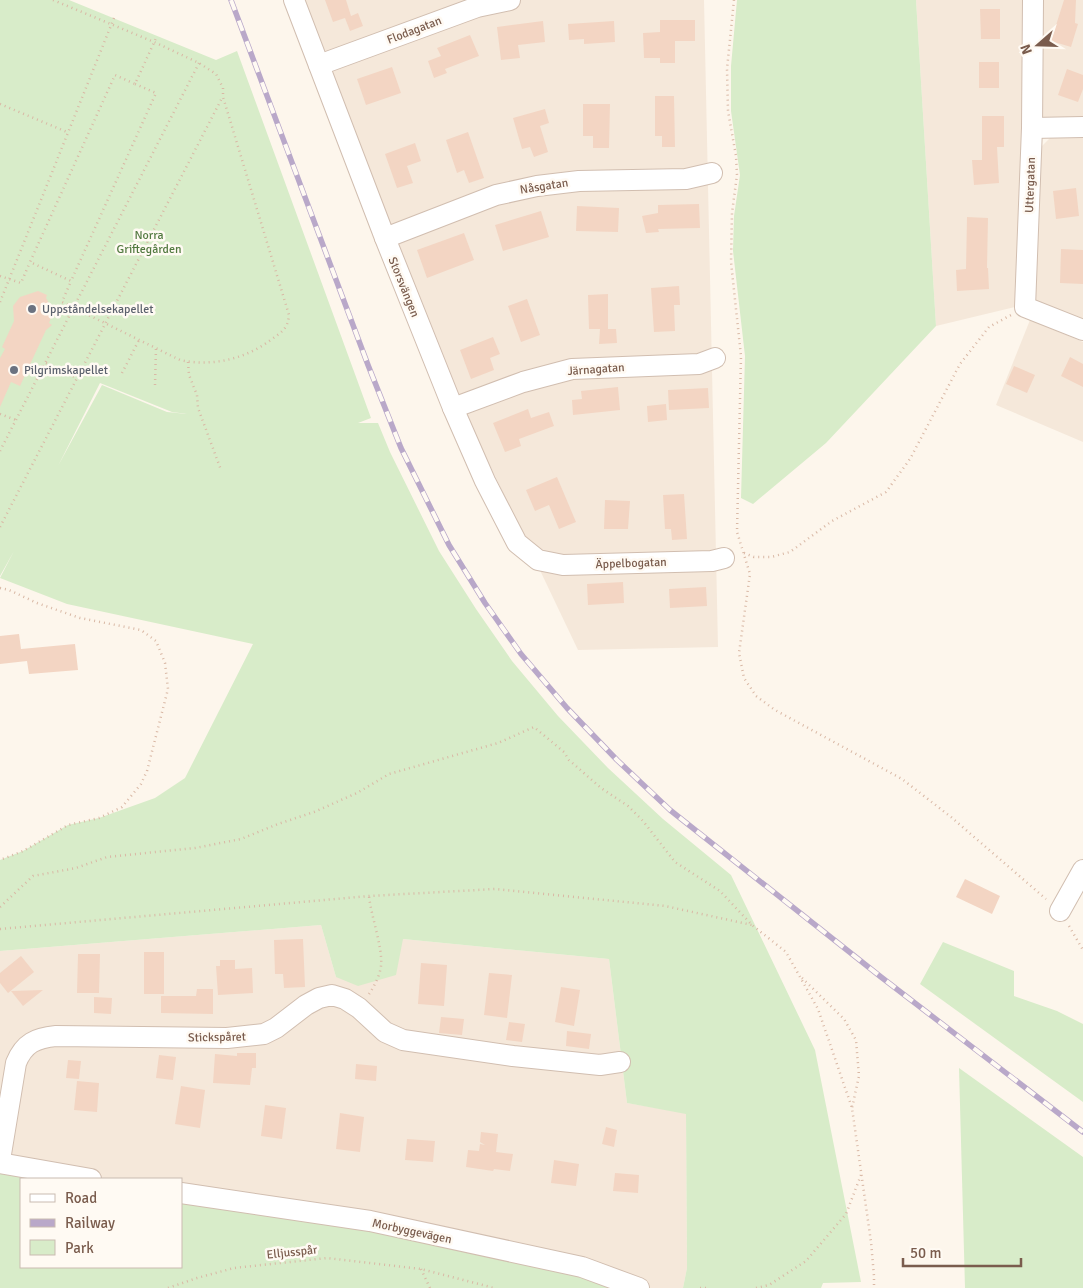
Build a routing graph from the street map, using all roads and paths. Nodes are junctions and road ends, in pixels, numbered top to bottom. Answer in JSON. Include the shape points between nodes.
{"nodes":[{"id":1,"x":53,"y":0,"type":"edge"},
{"id":2,"x":294,"y":0,"type":"edge"},
{"id":3,"x":510,"y":0,"type":"edge"},
{"id":4,"x":734,"y":0,"type":"edge"},
{"id":5,"x":1033,"y":0,"type":"edge"},
{"id":6,"x":114,"y":18,"type":"dead end"},
{"id":7,"x":112,"y":24,"type":"junction"},
{"id":8,"x":157,"y":36,"type":"dead end"},
{"id":9,"x":154,"y":42,"type":"junction"},
{"id":10,"x":199,"y":63,"type":"junction"},
{"id":11,"x":319,"y":65,"type":"junction"},
{"id":12,"x":135,"y":84,"type":"junction"},
{"id":13,"x":223,"y":97,"type":"junction"},
{"id":14,"x":0,"y":104,"type":"edge"},
{"id":15,"x":1083,"y":127,"type":"edge"},
{"id":16,"x":1032,"y":128,"type":"junction"},
{"id":17,"x":67,"y":132,"type":"junction"},
{"id":18,"x":712,"y":173,"type":"dead end"},
{"id":19,"x":385,"y":238,"type":"junction"},
{"id":20,"x":30,"y":262,"type":"junction"},
{"id":21,"x":0,"y":276,"type":"edge"},
{"id":22,"x":9,"y":280,"type":"junction"},
{"id":23,"x":71,"y":280,"type":"junction"},
{"id":24,"x":0,"y":302,"type":"edge"},
{"id":25,"x":75,"y":307,"type":"junction"},
{"id":26,"x":1025,"y":307,"type":"junction"},
{"id":27,"x":106,"y":323,"type":"junction"},
{"id":28,"x":1083,"y":330,"type":"edge"},
{"id":29,"x":139,"y":340,"type":"junction"},
{"id":30,"x":156,"y":348,"type":"junction"},
{"id":31,"x":715,"y":358,"type":"dead end"},
{"id":32,"x":188,"y":362,"type":"junction"},
{"id":33,"x":46,"y":363,"type":"junction"},
{"id":34,"x":122,"y":373,"type":"dead end"},
{"id":35,"x":77,"y":378,"type":"junction"},
{"id":36,"x":154,"y":385,"type":"dead end"},
{"id":37,"x":453,"y":408,"type":"junction"},
{"id":38,"x":0,"y":414,"type":"edge"},
{"id":39,"x":16,"y":420,"type":"junction"},
{"id":40,"x":0,"y":452,"type":"edge"},
{"id":41,"x":221,"y":470,"type":"dead end"},
{"id":42,"x":0,"y":527,"type":"edge"},
{"id":43,"x":744,"y":552,"type":"junction"},
{"id":44,"x":724,"y":558,"type":"joint"},
{"id":45,"x":538,"y":560,"type":"joint"},
{"id":46,"x":0,"y":588,"type":"edge"},
{"id":47,"x":0,"y":860,"type":"edge"},
{"id":48,"x":1083,"y":870,"type":"edge"},
{"id":49,"x":369,"y":896,"type":"junction"},
{"id":50,"x":0,"y":908,"type":"edge"},
{"id":51,"x":1060,"y":911,"type":"junction"},
{"id":52,"x":752,"y":925,"type":"junction"},
{"id":53,"x":0,"y":929,"type":"edge"},
{"id":54,"x":1083,"y":950,"type":"edge"},
{"id":55,"x":799,"y":975,"type":"junction"},
{"id":56,"x":359,"y":1008,"type":"junction"},
{"id":57,"x":620,"y":1062,"type":"dead end"},
{"id":58,"x":852,"y":1108,"type":"junction"},
{"id":59,"x":0,"y":1161,"type":"edge"},
{"id":60,"x":862,"y":1173,"type":"junction"},
{"id":61,"x":86,"y":1178,"type":"edge"},
{"id":62,"x":182,"y":1193,"type":"edge"},
{"id":63,"x":421,"y":1269,"type":"junction"},
{"id":64,"x":168,"y":1288,"type":"edge"},
{"id":65,"x":430,"y":1288,"type":"edge"},
{"id":66,"x":494,"y":1288,"type":"edge"},
{"id":67,"x":639,"y":1288,"type":"edge"},
{"id":68,"x":700,"y":1288,"type":"edge"},
{"id":69,"x":708,"y":1288,"type":"edge"},
{"id":70,"x":756,"y":1288,"type":"edge"},
{"id":71,"x":874,"y":1288,"type":"edge"}],
"edges":[{"from":1,"to":7,"type":"path"},
{"from":2,"to":11,"type":"street","name":"Storsvängen"},
{"from":3,"to":11,"type":"street","name":"Flodagatan","via":[[477,7]]},
{"from":4,"to":43,"type":"path","via":[[727,70],[728,111],[737,175],[731,262],[741,356],[737,532]]},
{"from":5,"to":16,"type":"street","name":"Uttergatan"},
{"from":6,"to":7,"type":"path"},
{"from":7,"to":9,"type":"path"},
{"from":7,"to":17,"type":"path"},
{"from":8,"to":9,"type":"path"},
{"from":9,"to":10,"type":"path"},
{"from":9,"to":12,"type":"path"},
{"from":10,"to":13,"type":"path","via":[[216,74],[223,88]]},
{"from":10,"to":25,"type":"path"},
{"from":11,"to":19,"type":"street","name":"Storsvängen"},
{"from":12,"to":20,"type":"path","via":[[115,75]]},
{"from":12,"to":23,"type":"path","via":[[156,93]]},
{"from":13,"to":27,"type":"path"},
{"from":13,"to":32,"type":"path","via":[[289,315],[288,323],[261,348],[236,359]]},
{"from":14,"to":17,"type":"path"},
{"from":15,"to":16,"type":"street"},
{"from":16,"to":26,"type":"street","name":"Uttergatan"},
{"from":17,"to":22,"type":"path"},
{"from":18,"to":19,"type":"street","name":"Nåsgatan","via":[[686,179],[579,181],[537,186],[496,195]]},
{"from":19,"to":37,"type":"street","name":"Storsvängen"},
{"from":20,"to":22,"type":"path","via":[[21,283]]},
{"from":20,"to":23,"type":"path"},
{"from":21,"to":22,"type":"path"},
{"from":22,"to":24,"type":"path"},
{"from":23,"to":25,"type":"path","via":[[62,302]]},
{"from":25,"to":27,"type":"path"},
{"from":25,"to":33,"type":"path"},
{"from":26,"to":28,"type":"street"},
{"from":26,"to":43,"type":"path","via":[[989,327],[974,345],[960,364],[910,460],[886,492],[832,521],[790,552],[771,557],[754,557]]},
{"from":27,"to":29,"type":"path"},
{"from":27,"to":35,"type":"path"},
{"from":29,"to":30,"type":"path"},
{"from":29,"to":34,"type":"path"},
{"from":30,"to":32,"type":"path"},
{"from":30,"to":36,"type":"path"},
{"from":31,"to":37,"type":"street","name":"Järnagatan","via":[[699,364],[572,369],[523,382]]},
{"from":32,"to":41,"type":"path","via":[[198,408]]},
{"from":33,"to":35,"type":"path"},
{"from":33,"to":39,"type":"path"},
{"from":35,"to":42,"type":"path"},
{"from":37,"to":45,"type":"street","name":"Storsvängen","via":[[517,543]]},
{"from":38,"to":39,"type":"path"},
{"from":39,"to":40,"type":"path"},
{"from":43,"to":44,"type":"path"},
{"from":43,"to":51,"type":"path","via":[[750,574],[739,653],[744,678],[756,696],[797,724],[902,779]]},
{"from":44,"to":45,"type":"street","name":"Äppelbogatan","via":[[562,565]]},
{"from":46,"to":47,"type":"path","via":[[80,618],[141,630],[156,641],[165,664],[168,689],[147,771],[122,807],[99,818],[68,826]]},
{"from":48,"to":51,"type":"street"},
{"from":49,"to":52,"type":"path","via":[[495,889],[665,906]]},
{"from":49,"to":53,"type":"path"},
{"from":49,"to":56,"type":"path","via":[[381,966],[374,987]]},
{"from":50,"to":52,"type":"path","via":[[33,876],[76,868],[107,857],[195,848],[241,839],[314,812],[389,774],[498,744],[534,727],[601,788],[628,806],[675,862],[720,891]]},
{"from":51,"to":54,"type":"path"},
{"from":52,"to":55,"type":"path","via":[[786,952]]},
{"from":55,"to":58,"type":"path","via":[[818,1009]]},
{"from":55,"to":58,"type":"path","via":[[844,1019],[856,1040],[859,1076]]},
{"from":56,"to":57,"type":"street","name":"Stickspåret","via":[[385,1032],[403,1040],[600,1066]]},
{"from":56,"to":59,"type":"street","name":"Stickspåret","via":[[332,995],[319,998],[306,1004],[276,1028],[250,1037],[43,1037],[20,1052],[16,1063]]},
{"from":58,"to":60,"type":"path"},
{"from":59,"to":61,"type":"street"},
{"from":60,"to":70,"type":"path","via":[[846,1214],[806,1261],[769,1284]]},
{"from":60,"to":71,"type":"path"},
{"from":62,"to":67,"type":"street","name":"Morbyggevägen","via":[[370,1221],[582,1267]]},
{"from":63,"to":64,"type":"path","name":"Elljusspår","via":[[327,1258],[234,1268]]},
{"from":63,"to":65,"type":"path"},
{"from":63,"to":66,"type":"path","name":"Elljusspår"},
{"from":68,"to":69,"type":"path"}]}
